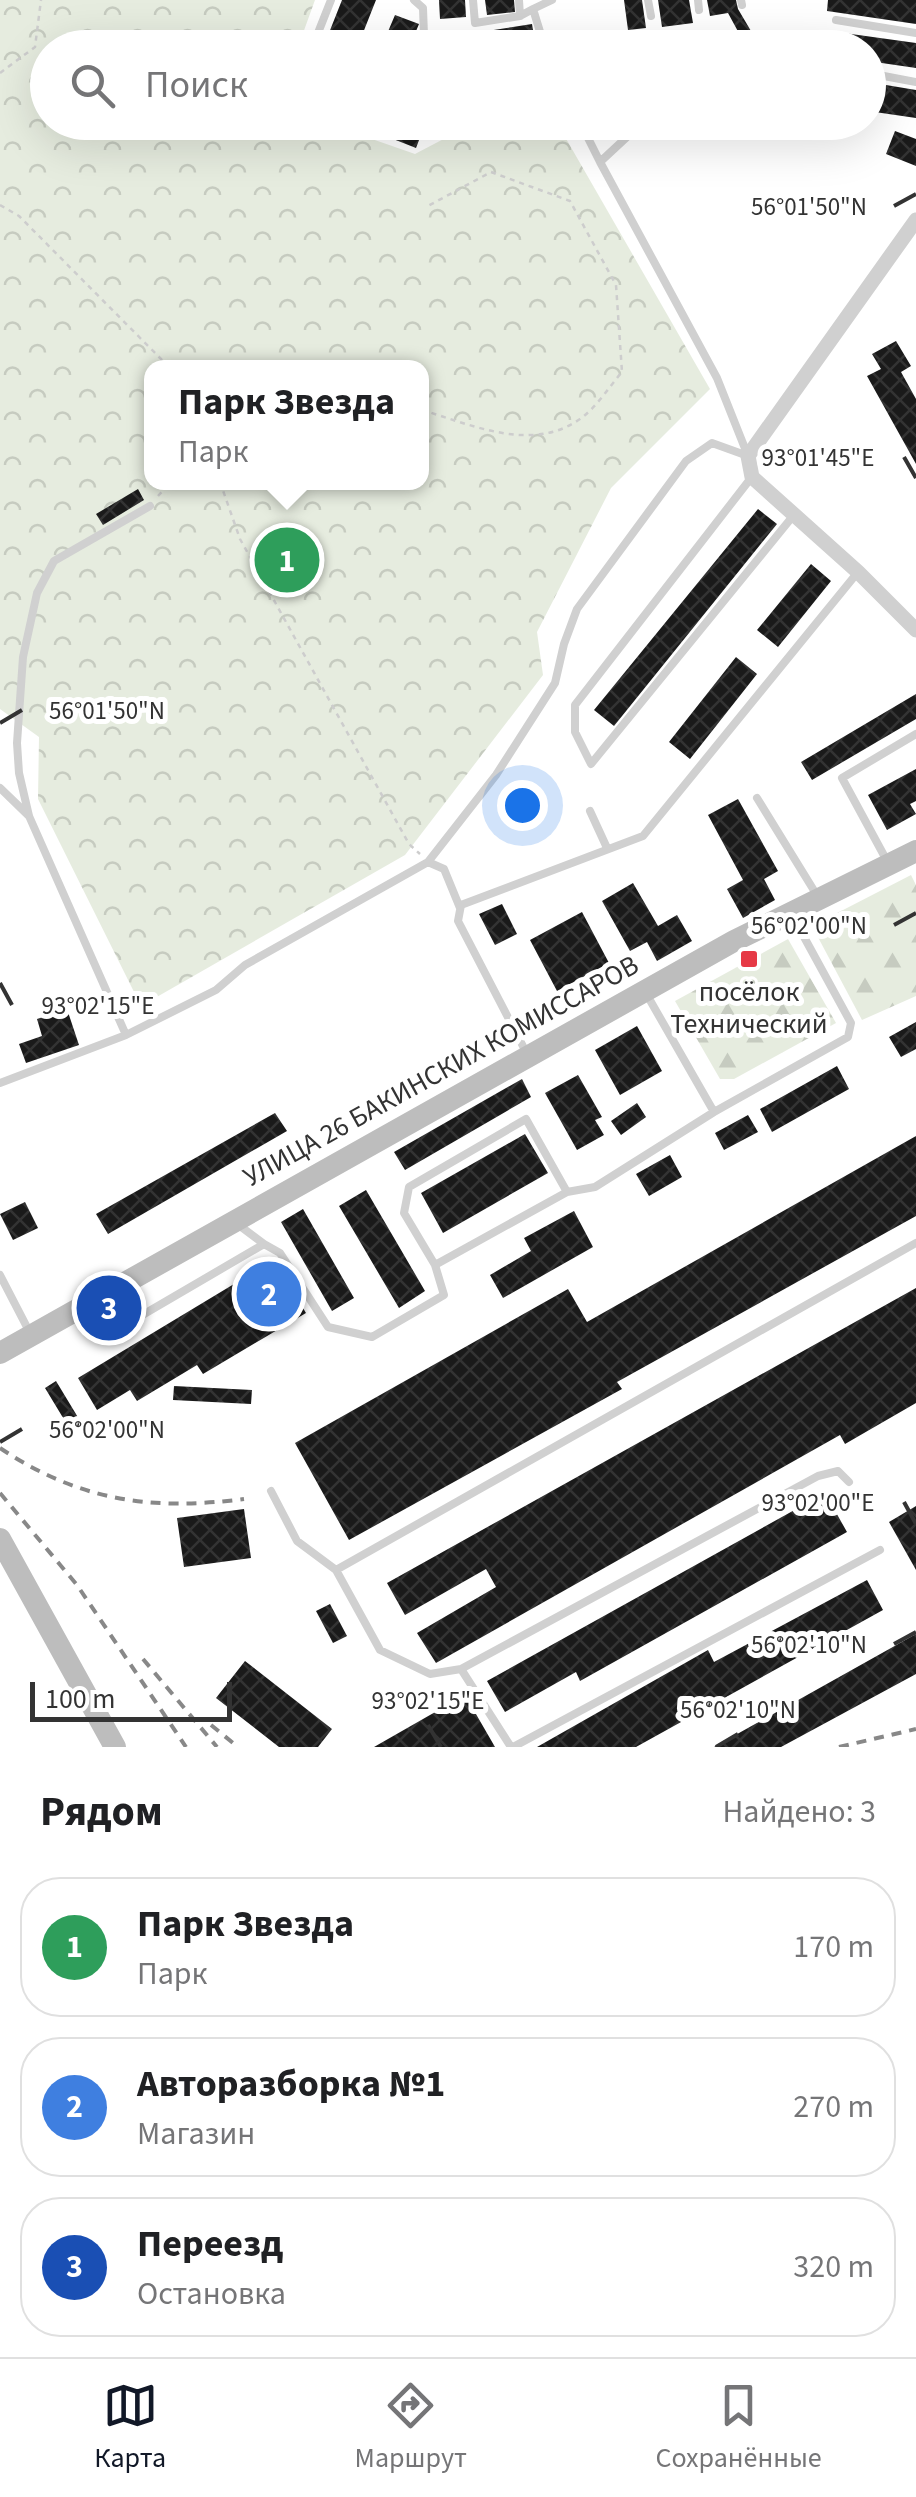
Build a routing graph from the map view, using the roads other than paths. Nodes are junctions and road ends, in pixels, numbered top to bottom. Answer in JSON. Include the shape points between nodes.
{"nodes":[{"id":1,"x":331,"y":0,"type":"edge"},
{"id":2,"x":414,"y":0,"type":"edge"},
{"id":3,"x":473,"y":0,"type":"edge"},
{"id":4,"x":519,"y":0,"type":"edge"},
{"id":5,"x":552,"y":0,"type":"edge"},
{"id":6,"x":648,"y":0,"type":"edge"},
{"id":7,"x":533,"y":9,"type":"junction"},
{"id":8,"x":520,"y":16,"type":"junction"},
{"id":9,"x":651,"y":16,"type":"dead end"},
{"id":10,"x":836,"y":20,"type":"dead end"},
{"id":11,"x":319,"y":30,"type":"edge"},
{"id":12,"x":424,"y":30,"type":"edge"},
{"id":13,"x":539,"y":30,"type":"edge"},
{"id":14,"x":916,"y":33,"type":"edge"},
{"id":15,"x":886,"y":76,"type":"edge"},
{"id":16,"x":916,"y":82,"type":"edge"},
{"id":17,"x":589,"y":140,"type":"edge"},
{"id":18,"x":624,"y":140,"type":"edge"},
{"id":19,"x":600,"y":162,"type":"junction"},
{"id":20,"x":916,"y":220,"type":"edge"},
{"id":21,"x":748,"y":456,"type":"junction"},
{"id":22,"x":752,"y":477,"type":"junction"},
{"id":23,"x":150,"y":506,"type":"road end"},
{"id":24,"x":793,"y":516,"type":"junction"},
{"id":25,"x":858,"y":572,"type":"junction"},
{"id":26,"x":916,"y":630,"type":"edge"},
{"id":27,"x":916,"y":734,"type":"edge"},
{"id":28,"x":0,"y":788,"type":"edge"},
{"id":29,"x":757,"y":798,"type":"dead end"},
{"id":30,"x":590,"y":812,"type":"dead end"},
{"id":31,"x":29,"y":816,"type":"junction"},
{"id":32,"x":607,"y":848,"type":"junction"},
{"id":33,"x":916,"y":851,"type":"edge"},
{"id":34,"x":428,"y":862,"type":"junction"},
{"id":35,"x":888,"y":864,"type":"junction"},
{"id":36,"x":818,"y":897,"type":"junction"},
{"id":37,"x":461,"y":905,"type":"junction"},
{"id":38,"x":790,"y":911,"type":"junction"},
{"id":39,"x":645,"y":991,"type":"junction"},
{"id":40,"x":126,"y":1035,"type":"junction"},
{"id":41,"x":528,"y":1056,"type":"junction"},
{"id":42,"x":0,"y":1084,"type":"edge"},
{"id":43,"x":714,"y":1112,"type":"junction"},
{"id":44,"x":566,"y":1192,"type":"junction"},
{"id":45,"x":234,"y":1221,"type":"junction"},
{"id":46,"x":916,"y":1243,"type":"edge"},
{"id":47,"x":264,"y":1244,"type":"junction"},
{"id":48,"x":436,"y":1265,"type":"junction"},
{"id":49,"x":0,"y":1275,"type":"edge"},
{"id":50,"x":127,"y":1324,"type":"dead end"},
{"id":51,"x":31,"y":1336,"type":"junction"},
{"id":52,"x":0,"y":1353,"type":"edge"},
{"id":53,"x":849,"y":1482,"type":"dead end"},
{"id":54,"x":271,"y":1491,"type":"dead end"},
{"id":55,"x":0,"y":1540,"type":"edge"},
{"id":56,"x":880,"y":1550,"type":"dead end"},
{"id":57,"x":336,"y":1570,"type":"junction"},
{"id":58,"x":460,"y":1669,"type":"junction"},
{"id":59,"x":115,"y":1747,"type":"edge"},
{"id":60,"x":512,"y":1747,"type":"edge"}],
"edges":[{"from":1,"to":11,"type":"lane"},
{"from":2,"to":12,"type":"lane","via":[[423,8]]},
{"from":3,"to":8,"type":"lane","via":[[475,23]]},
{"from":4,"to":8,"type":"lane"},
{"from":5,"to":7,"type":"lane"},
{"from":6,"to":9,"type":"lane"},
{"from":7,"to":8,"type":"lane"},
{"from":7,"to":13,"type":"lane"},
{"from":10,"to":14,"type":"lane"},
{"from":15,"to":16,"type":"lane"},
{"from":17,"to":19,"type":"lane"},
{"from":18,"to":19,"type":"lane"},
{"from":19,"to":21,"type":"lane","via":[[717,378]]},
{"from":20,"to":21,"type":"street"},
{"from":21,"to":22,"type":"street"},
{"from":21,"to":34,"type":"lane","via":[[712,443],[686,461],[578,609],[556,683]]},
{"from":22,"to":24,"type":"street"},
{"from":22,"to":24,"type":"lane","via":[[575,705],[575,732],[591,764]]},
{"from":23,"to":31,"type":"lane","via":[[54,561],[37,593],[23,657],[17,743]]},
{"from":24,"to":25,"type":"street"},
{"from":25,"to":26,"type":"street"},
{"from":25,"to":32,"type":"lane","via":[[643,836]]},
{"from":27,"to":35,"type":"lane","via":[[842,778]]},
{"from":28,"to":31,"type":"lane"},
{"from":29,"to":36,"type":"lane"},
{"from":30,"to":32,"type":"lane"},
{"from":31,"to":40,"type":"lane"},
{"from":32,"to":37,"type":"lane"},
{"from":33,"to":35,"type":"main road","name":"УЛИЦА 26 БАКИНСКИХ КОМИССАРОВ"},
{"from":34,"to":37,"type":"lane","via":[[444,869]]},
{"from":34,"to":40,"type":"lane","via":[[245,966],[216,990]]},
{"from":35,"to":36,"type":"main road","name":"УЛИЦА 26 БАКИНСКИХ КОМИССАРОВ"},
{"from":36,"to":38,"type":"main road","name":"УЛИЦА 26 БАКИНСКИХ КОМИССАРОВ"},
{"from":37,"to":41,"type":"lane","via":[[458,921]]},
{"from":38,"to":39,"type":"main road","name":"УЛИЦА 26 БАКИНСКИХ КОМИССАРОВ"},
{"from":38,"to":43,"type":"lane","via":[[851,1023],[848,1037]]},
{"from":39,"to":41,"type":"main road","name":"УЛИЦА 26 БАКИНСКИХ КОМИССАРОВ"},
{"from":39,"to":43,"type":"lane"},
{"from":40,"to":42,"type":"lane"},
{"from":41,"to":45,"type":"main road","name":"УЛИЦА 26 БАКИНСКИХ КОМИССАРОВ"},
{"from":43,"to":44,"type":"lane","via":[[595,1187]]},
{"from":44,"to":48,"type":"lane"},
{"from":44,"to":48,"type":"lane","via":[[526,1119],[409,1187],[404,1213]]},
{"from":45,"to":47,"type":"lane"},
{"from":45,"to":51,"type":"main road","name":"УЛИЦА 26 БАКИНСКИХ КОМИССАРОВ"},
{"from":46,"to":57,"type":"lane"},
{"from":47,"to":48,"type":"lane","via":[[280,1253],[328,1327],[372,1337],[444,1295]]},
{"from":47,"to":50,"type":"lane"},
{"from":49,"to":51,"type":"lane"},
{"from":51,"to":52,"type":"main road","name":"УЛИЦА 26 БАКИНСКИХ КОМИССАРОВ"},
{"from":53,"to":58,"type":"lane","via":[[838,1471],[818,1476]]},
{"from":54,"to":57,"type":"lane","via":[[296,1541]]},
{"from":55,"to":59,"type":"main road"},
{"from":56,"to":60,"type":"lane"},
{"from":57,"to":58,"type":"lane","via":[[380,1650],[430,1674]]},
{"from":58,"to":60,"type":"lane"}]}
